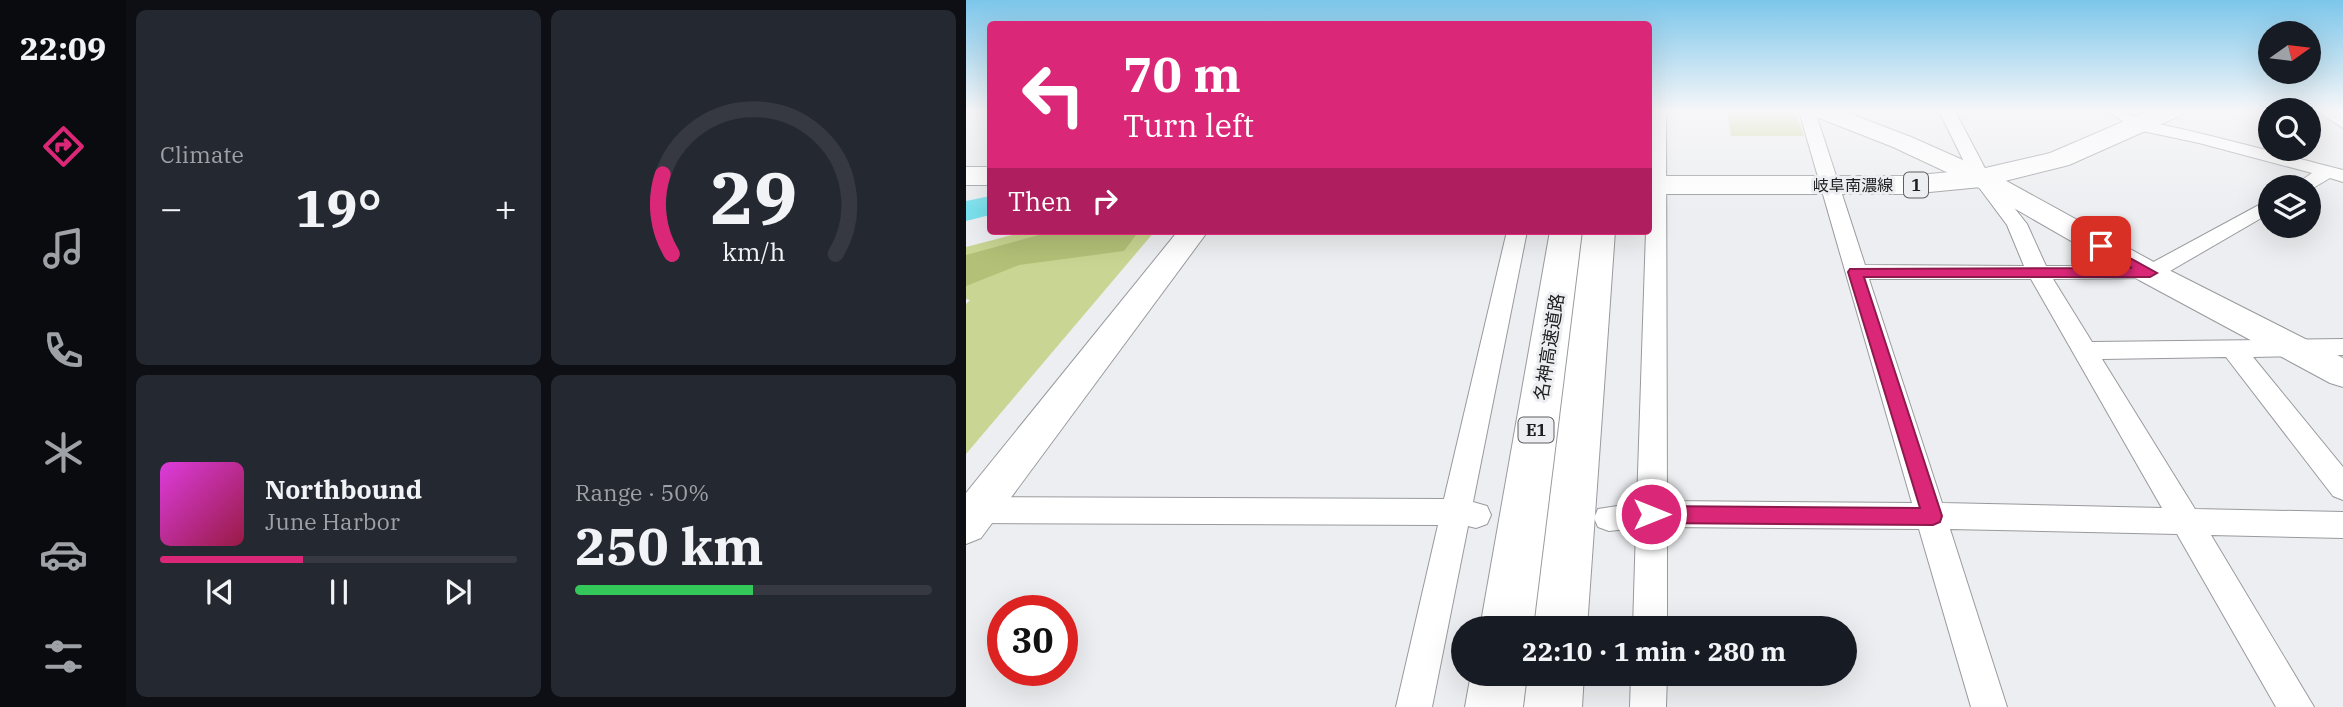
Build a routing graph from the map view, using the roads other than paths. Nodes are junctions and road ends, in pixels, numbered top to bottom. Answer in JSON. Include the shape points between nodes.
{"nodes":[{"id":1,"x":1655,"y":144,"type":"edge"},
{"id":2,"x":1817,"y":144,"type":"edge"},
{"id":3,"x":1904,"y":144,"type":"edge"},
{"id":4,"x":1964,"y":144,"type":"edge"},
{"id":5,"x":2084,"y":144,"type":"edge"},
{"id":6,"x":2223,"y":144,"type":"edge"},
{"id":7,"x":2335,"y":174,"type":"edge"},
{"id":8,"x":966,"y":176,"type":"edge"},
{"id":9,"x":987,"y":176,"type":"edge"},
{"id":10,"x":1981,"y":178,"type":"junction"},
{"id":11,"x":1652,"y":185,"type":"edge"},
{"id":12,"x":1829,"y":185,"type":"junction"},
{"id":13,"x":2258,"y":212,"type":"edge"},
{"id":14,"x":1190,"y":235,"type":"edge"},
{"id":15,"x":1516,"y":235,"type":"edge"},
{"id":16,"x":1565,"y":235,"type":"edge"},
{"id":17,"x":1599,"y":235,"type":"edge"},
{"id":18,"x":1652,"y":235,"type":"edge"},
{"id":19,"x":2037,"y":271,"type":"junction"},
{"id":20,"x":1855,"y":272,"type":"junction"},
{"id":21,"x":2150,"y":273,"type":"junction"},
{"id":22,"x":2343,"y":347,"type":"edge"},
{"id":23,"x":2233,"y":349,"type":"junction"},
{"id":24,"x":2297,"y":349,"type":"junction"},
{"id":25,"x":2084,"y":351,"type":"junction"},
{"id":26,"x":2343,"y":374,"type":"edge"},
{"id":27,"x":2343,"y":488,"type":"edge"},
{"id":28,"x":1466,"y":514,"type":"junction"},
{"id":29,"x":1651,"y":514,"type":"junction"},
{"id":30,"x":1933,"y":516,"type":"junction"},
{"id":31,"x":972,"y":518,"type":"edge"},
{"id":32,"x":1609,"y":518,"type":"dead end"},
{"id":33,"x":2184,"y":521,"type":"junction"},
{"id":34,"x":2343,"y":525,"type":"edge"},
{"id":35,"x":1508,"y":616,"type":"edge"},
{"id":36,"x":1561,"y":616,"type":"edge"},
{"id":37,"x":1650,"y":616,"type":"edge"},
{"id":38,"x":1497,"y":686,"type":"edge"},
{"id":39,"x":1555,"y":686,"type":"edge"},
{"id":40,"x":1649,"y":686,"type":"edge"},
{"id":41,"x":1414,"y":707,"type":"edge"},
{"id":42,"x":1494,"y":707,"type":"edge"},
{"id":43,"x":1553,"y":707,"type":"edge"},
{"id":44,"x":1648,"y":707,"type":"edge"},
{"id":45,"x":1989,"y":707,"type":"edge"},
{"id":46,"x":2296,"y":707,"type":"edge"}],
"edges":[{"from":1,"to":11,"type":"street"},
{"from":2,"to":12,"type":"street"},
{"from":3,"to":10,"type":"street"},
{"from":4,"to":10,"type":"street"},
{"from":5,"to":10,"type":"main road","name":"岐阜南濃線","number":"1","via":[[2059,159]]},
{"from":6,"to":7,"type":"street"},
{"from":8,"to":9,"type":"main road"},
{"from":10,"to":12,"type":"main road","name":"岐阜南濃線","number":"1","via":[[1909,186]]},
{"from":10,"to":19,"type":"street","via":[[2017,224]]},
{"from":10,"to":21,"type":"street"},
{"from":11,"to":12,"type":"main road","name":"岐阜南濃線","number":"1"},
{"from":12,"to":20,"type":"street"},
{"from":13,"to":21,"type":"street"},
{"from":14,"to":31,"type":"street"},
{"from":15,"to":28,"type":"street"},
{"from":16,"to":35,"type":"main road","name":"名神高速道路","number":"E1"},
{"from":17,"to":36,"type":"main road","name":"名神高速道路","number":"E1"},
{"from":18,"to":29,"type":"street"},
{"from":19,"to":20,"type":"street"},
{"from":19,"to":21,"type":"street"},
{"from":19,"to":25,"type":"street"},
{"from":20,"to":30,"type":"street"},
{"from":21,"to":24,"type":"street"},
{"from":22,"to":24,"type":"street"},
{"from":23,"to":24,"type":"street"},
{"from":23,"to":25,"type":"street"},
{"from":23,"to":27,"type":"street"},
{"from":24,"to":26,"type":"street"},
{"from":25,"to":33,"type":"street"},
{"from":28,"to":31,"type":"street"},
{"from":28,"to":41,"type":"street"},
{"from":29,"to":30,"type":"street"},
{"from":29,"to":32,"type":"street"},
{"from":29,"to":37,"type":"street"},
{"from":30,"to":33,"type":"street"},
{"from":30,"to":45,"type":"street"},
{"from":33,"to":34,"type":"street"},
{"from":33,"to":46,"type":"street"},
{"from":38,"to":42,"type":"main road"},
{"from":39,"to":43,"type":"main road"},
{"from":40,"to":44,"type":"street"}]}
